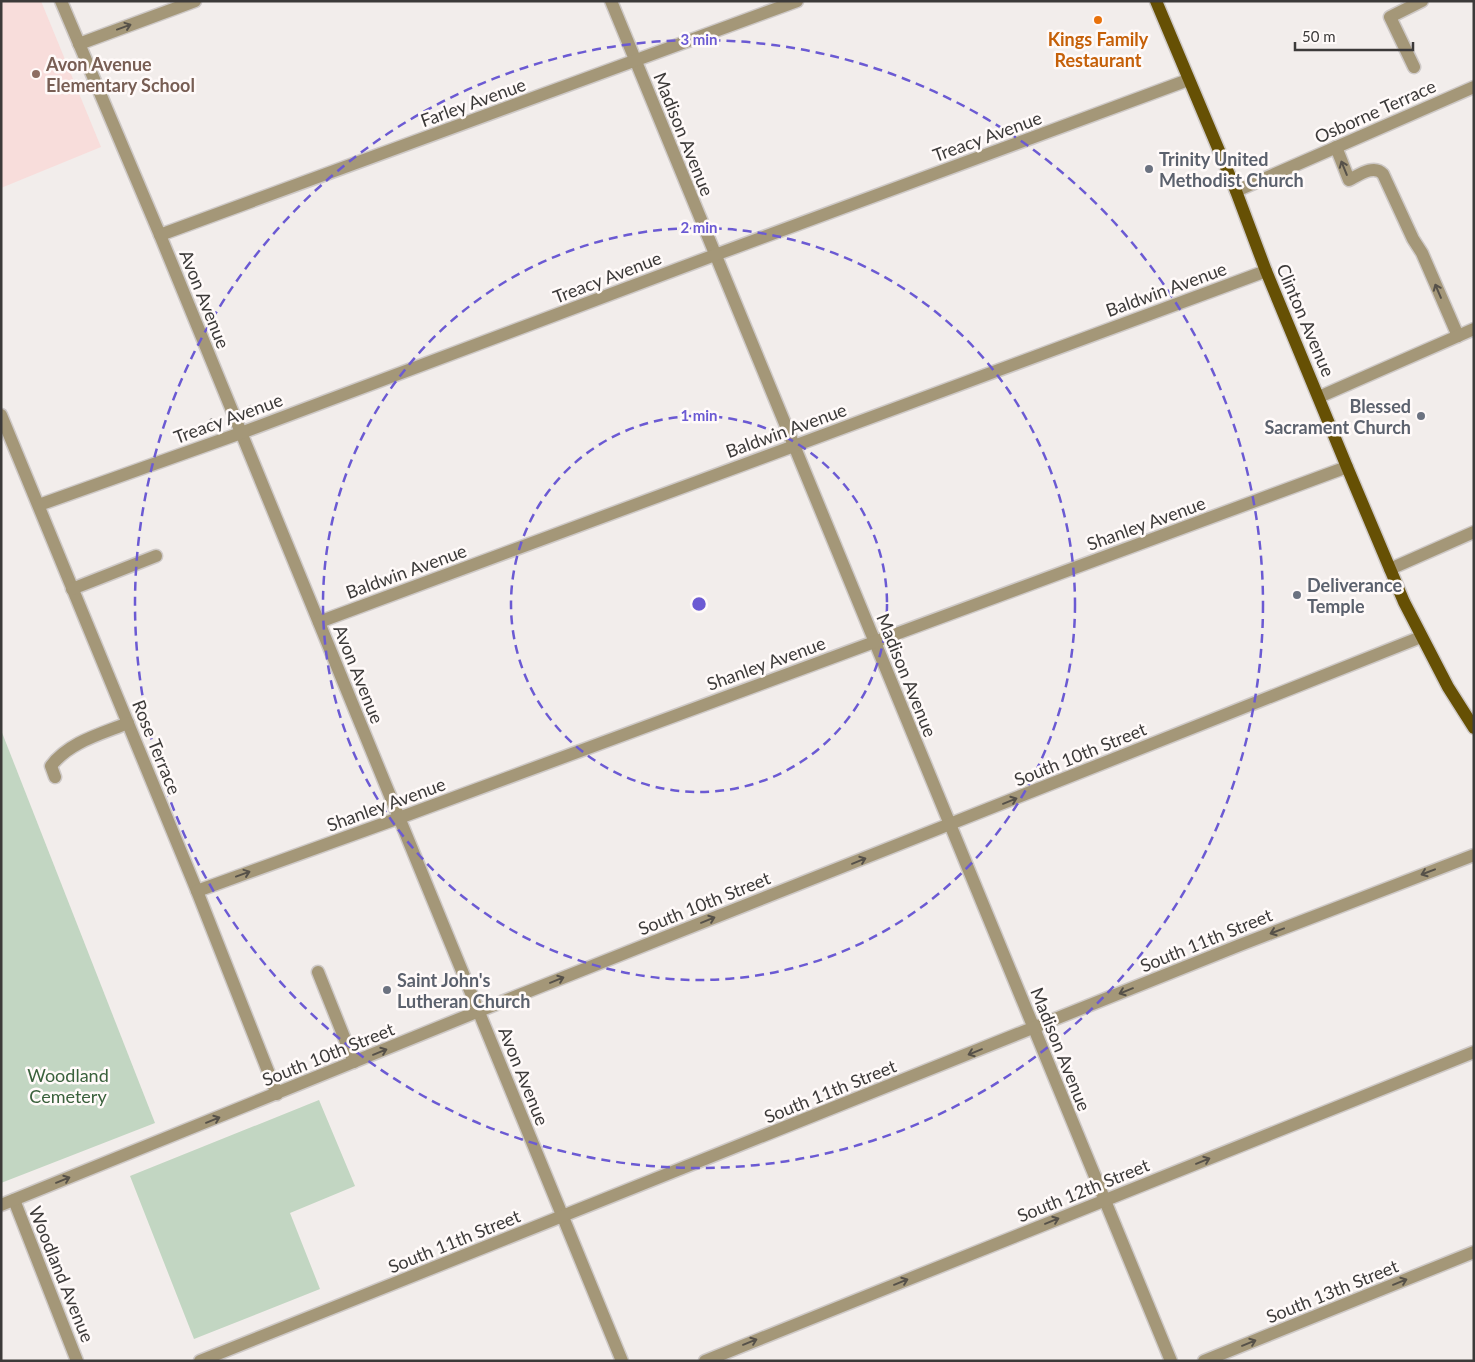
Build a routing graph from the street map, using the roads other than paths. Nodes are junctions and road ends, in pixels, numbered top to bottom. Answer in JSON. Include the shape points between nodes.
{"nodes":[{"id":1,"x":61,"y":1,"type":"edge"},
{"id":2,"x":195,"y":1,"type":"edge"},
{"id":3,"x":611,"y":1,"type":"edge"},
{"id":4,"x":797,"y":1,"type":"edge"},
{"id":5,"x":1156,"y":1,"type":"edge"},
{"id":6,"x":1422,"y":1,"type":"edge"},
{"id":7,"x":78,"y":44,"type":"junction"},
{"id":8,"x":635,"y":61,"type":"junction"},
{"id":9,"x":1414,"y":67,"type":"dead end"},
{"id":10,"x":1188,"y":80,"type":"junction"},
{"id":11,"x":1474,"y":87,"type":"edge"},
{"id":12,"x":1336,"y":147,"type":"junction"},
{"id":13,"x":1236,"y":191,"type":"junction"},
{"id":14,"x":160,"y":235,"type":"junction"},
{"id":15,"x":715,"y":255,"type":"junction"},
{"id":16,"x":1266,"y":271,"type":"junction"},
{"id":17,"x":1474,"y":329,"type":"edge"},
{"id":18,"x":1458,"y":336,"type":"junction"},
{"id":19,"x":1319,"y":397,"type":"junction"},
{"id":20,"x":1,"y":415,"type":"edge"},
{"id":21,"x":241,"y":432,"type":"junction"},
{"id":22,"x":794,"y":446,"type":"junction"},
{"id":23,"x":1347,"y":467,"type":"junction"},
{"id":24,"x":38,"y":505,"type":"junction"},
{"id":25,"x":1474,"y":532,"type":"edge"},
{"id":26,"x":156,"y":556,"type":"dead end"},
{"id":27,"x":1390,"y":569,"type":"junction"},
{"id":28,"x":72,"y":589,"type":"junction"},
{"id":29,"x":318,"y":622,"type":"junction"},
{"id":30,"x":1421,"y":637,"type":"junction"},
{"id":31,"x":874,"y":641,"type":"junction"},
{"id":32,"x":128,"y":723,"type":"junction"},
{"id":33,"x":1474,"y":728,"type":"edge"},
{"id":34,"x":55,"y":777,"type":"dead end"},
{"id":35,"x":399,"y":818,"type":"junction"},
{"id":36,"x":950,"y":824,"type":"junction"},
{"id":37,"x":1474,"y":855,"type":"edge"},
{"id":38,"x":197,"y":891,"type":"junction"},
{"id":39,"x":318,"y":972,"type":"dead end"},
{"id":40,"x":479,"y":1011,"type":"junction"},
{"id":41,"x":1034,"y":1028,"type":"junction"},
{"id":42,"x":1474,"y":1052,"type":"edge"},
{"id":43,"x":354,"y":1062,"type":"junction"},
{"id":44,"x":277,"y":1094,"type":"junction"},
{"id":45,"x":1104,"y":1199,"type":"junction"},
{"id":46,"x":14,"y":1200,"type":"junction"},
{"id":47,"x":1,"y":1205,"type":"edge"},
{"id":48,"x":563,"y":1217,"type":"junction"},
{"id":49,"x":1474,"y":1252,"type":"edge"},
{"id":50,"x":77,"y":1361,"type":"edge"},
{"id":51,"x":200,"y":1361,"type":"edge"},
{"id":52,"x":622,"y":1361,"type":"edge"},
{"id":53,"x":705,"y":1361,"type":"edge"},
{"id":54,"x":1171,"y":1361,"type":"edge"},
{"id":55,"x":1204,"y":1361,"type":"edge"}],
"edges":[{"from":1,"to":7,"type":"street","name":"Avon Avenue"},
{"from":7,"to":2,"type":"street","one_way":true},
{"from":3,"to":8,"type":"street","name":"Madison Avenue"},
{"from":4,"to":8,"type":"street","name":"Farley Avenue"},
{"from":5,"to":10,"type":"main road","name":"Clinton Avenue"},
{"from":6,"to":9,"type":"street","via":[[1390,17]]},
{"from":7,"to":14,"type":"street","name":"Avon Avenue"},
{"from":8,"to":14,"type":"street","name":"Farley Avenue"},
{"from":8,"to":15,"type":"street","name":"Madison Avenue"},
{"from":10,"to":13,"type":"main road","name":"Clinton Avenue"},
{"from":10,"to":15,"type":"street","name":"Treacy Avenue"},
{"from":11,"to":12,"type":"street","name":"Osborne Terrace"},
{"from":12,"to":13,"type":"street","name":"Osborne Terrace"},
{"from":18,"to":12,"type":"street","one_way":true,"via":[[1383,174],[1374,169],[1349,180]]},
{"from":13,"to":16,"type":"main road","name":"Clinton Avenue"},
{"from":14,"to":21,"type":"street","name":"Avon Avenue"},
{"from":15,"to":21,"type":"street","name":"Treacy Avenue"},
{"from":15,"to":22,"type":"street","name":"Madison Avenue"},
{"from":16,"to":19,"type":"main road","name":"Clinton Avenue"},
{"from":16,"to":22,"type":"street","name":"Baldwin Avenue"},
{"from":17,"to":18,"type":"street"},
{"from":18,"to":19,"type":"street"},
{"from":19,"to":23,"type":"main road","name":"Clinton Avenue"},
{"from":20,"to":24,"type":"street","name":"Rose Terrace"},
{"from":21,"to":24,"type":"street","name":"Treacy Avenue"},
{"from":21,"to":29,"type":"street","name":"Avon Avenue"},
{"from":22,"to":29,"type":"street","name":"Baldwin Avenue"},
{"from":22,"to":31,"type":"street","name":"Madison Avenue"},
{"from":23,"to":27,"type":"main road","name":"Clinton Avenue"},
{"from":23,"to":31,"type":"street","name":"Shanley Avenue"},
{"from":24,"to":28,"type":"street","name":"Rose Terrace"},
{"from":25,"to":27,"type":"street"},
{"from":26,"to":28,"type":"street"},
{"from":27,"to":30,"type":"main road","name":"Clinton Avenue"},
{"from":28,"to":32,"type":"street","name":"Rose Terrace"},
{"from":29,"to":35,"type":"street","name":"Avon Avenue"},
{"from":30,"to":33,"type":"main road","name":"Clinton Avenue"},
{"from":36,"to":30,"type":"street","name":"South 10th Street","one_way":true},
{"from":31,"to":35,"type":"street","name":"Shanley Avenue"},
{"from":31,"to":36,"type":"street","name":"Madison Avenue"},
{"from":32,"to":34,"type":"street","via":[[72,747],[59,756],[51,766]]},
{"from":32,"to":38,"type":"street","name":"Rose Terrace"},
{"from":38,"to":35,"type":"street","name":"Shanley Avenue","one_way":true},
{"from":35,"to":40,"type":"street","name":"Avon Avenue"},
{"from":40,"to":36,"type":"street","name":"South 10th Street","one_way":true},
{"from":36,"to":41,"type":"street","name":"Madison Avenue"},
{"from":37,"to":41,"type":"street","name":"South 11th Street","one_way":true},
{"from":38,"to":44,"type":"street","name":"Rose Terrace"},
{"from":39,"to":43,"type":"street"},
{"from":43,"to":40,"type":"street","name":"South 10th Street","one_way":true},
{"from":40,"to":48,"type":"street","name":"Avon Avenue"},
{"from":41,"to":45,"type":"street","name":"Madison Avenue"},
{"from":41,"to":48,"type":"street","name":"South 11th Street","one_way":true},
{"from":45,"to":42,"type":"street","name":"South 12th Street","one_way":true},
{"from":43,"to":44,"type":"street","name":"South 10th Street"},
{"from":46,"to":44,"type":"street","name":"South 10th Street","one_way":true},
{"from":53,"to":45,"type":"street","name":"South 12th Street","one_way":true},
{"from":45,"to":54,"type":"street","name":"Madison Avenue"},
{"from":46,"to":47,"type":"street","name":"South 10th Street"},
{"from":46,"to":50,"type":"street","name":"Woodland Avenue"},
{"from":48,"to":51,"type":"street","name":"South 11th Street"},
{"from":48,"to":52,"type":"street","name":"Avon Avenue"},
{"from":55,"to":49,"type":"street","name":"South 13th Street","one_way":true}]}
